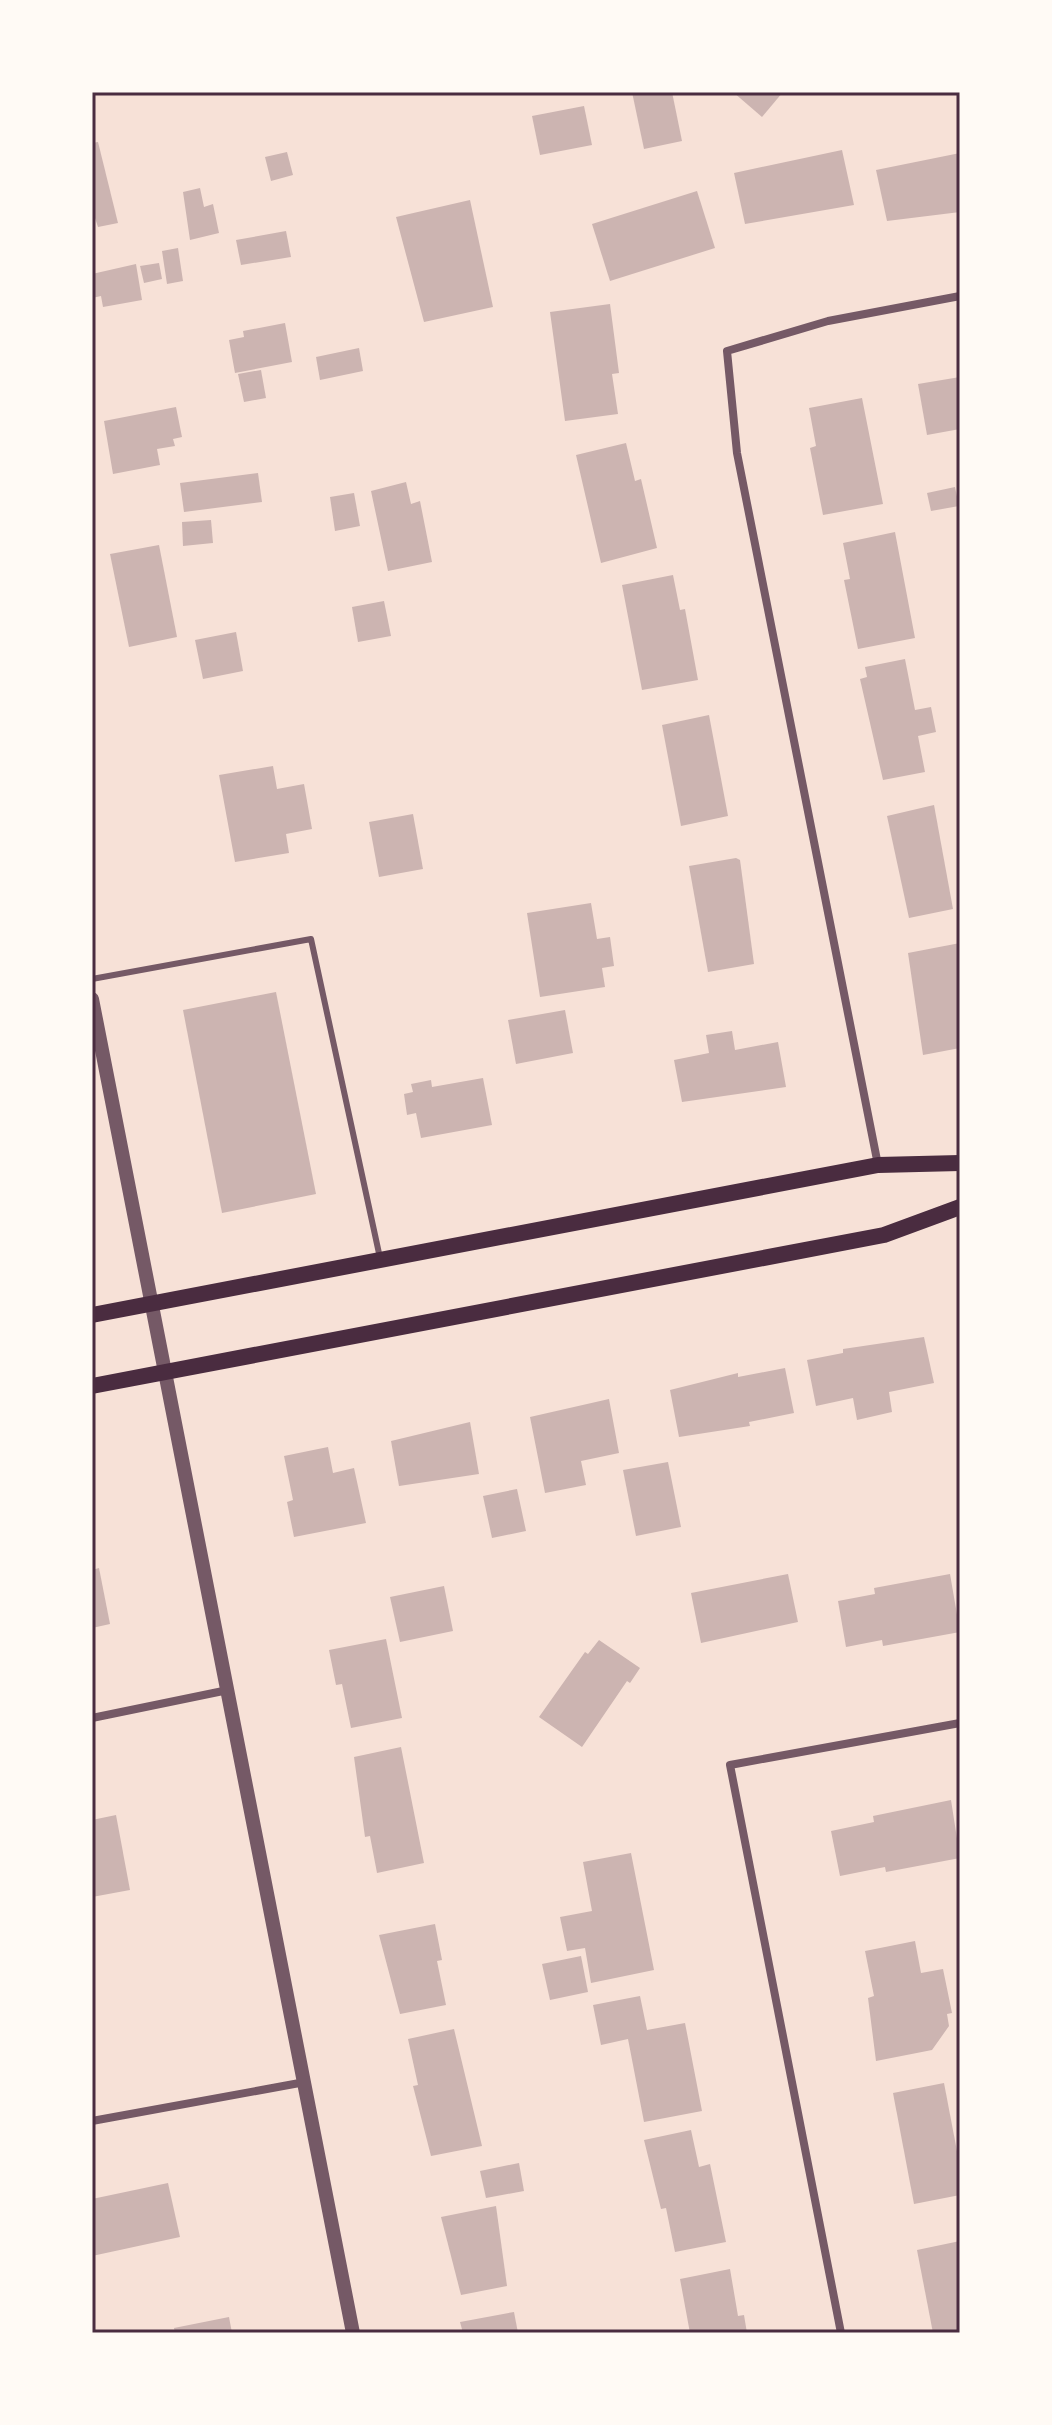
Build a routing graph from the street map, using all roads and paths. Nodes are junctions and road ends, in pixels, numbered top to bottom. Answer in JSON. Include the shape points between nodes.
{"nodes":[{"id":1,"x":960,"y":296,"type":"edge"},
{"id":2,"x":92,"y":979,"type":"edge"},
{"id":3,"x":92,"y":999,"type":"edge"},
{"id":4,"x":960,"y":1163,"type":"edge"},
{"id":5,"x":878,"y":1165,"type":"junction"},
{"id":6,"x":960,"y":1207,"type":"edge"},
{"id":7,"x":380,"y":1261,"type":"junction"},
{"id":8,"x":153,"y":1303,"type":"junction"},
{"id":9,"x":92,"y":1315,"type":"edge"},
{"id":10,"x":167,"y":1371,"type":"junction"},
{"id":11,"x":92,"y":1386,"type":"edge"},
{"id":12,"x":228,"y":1690,"type":"junction"},
{"id":13,"x":92,"y":1718,"type":"edge"},
{"id":14,"x":960,"y":1723,"type":"edge"},
{"id":15,"x":305,"y":2082,"type":"junction"},
{"id":16,"x":92,"y":2121,"type":"edge"},
{"id":17,"x":353,"y":2333,"type":"edge"},
{"id":18,"x":841,"y":2333,"type":"edge"}],
"edges":[{"from":1,"to":5,"type":"street","via":[[828,321],[727,351],[737,453]]},
{"from":2,"to":7,"type":"lane","via":[[311,939]]},
{"from":3,"to":8,"type":"street"},
{"from":4,"to":5,"type":"main road"},
{"from":5,"to":7,"type":"main road"},
{"from":6,"to":10,"type":"main road","via":[[884,1235]]},
{"from":7,"to":8,"type":"main road"},
{"from":8,"to":9,"type":"main road"},
{"from":8,"to":10,"type":"street"},
{"from":10,"to":11,"type":"main road"},
{"from":10,"to":12,"type":"street"},
{"from":12,"to":13,"type":"street"},
{"from":12,"to":15,"type":"street"},
{"from":14,"to":18,"type":"street","via":[[730,1765]]},
{"from":15,"to":16,"type":"street"},
{"from":15,"to":17,"type":"street"}]}
